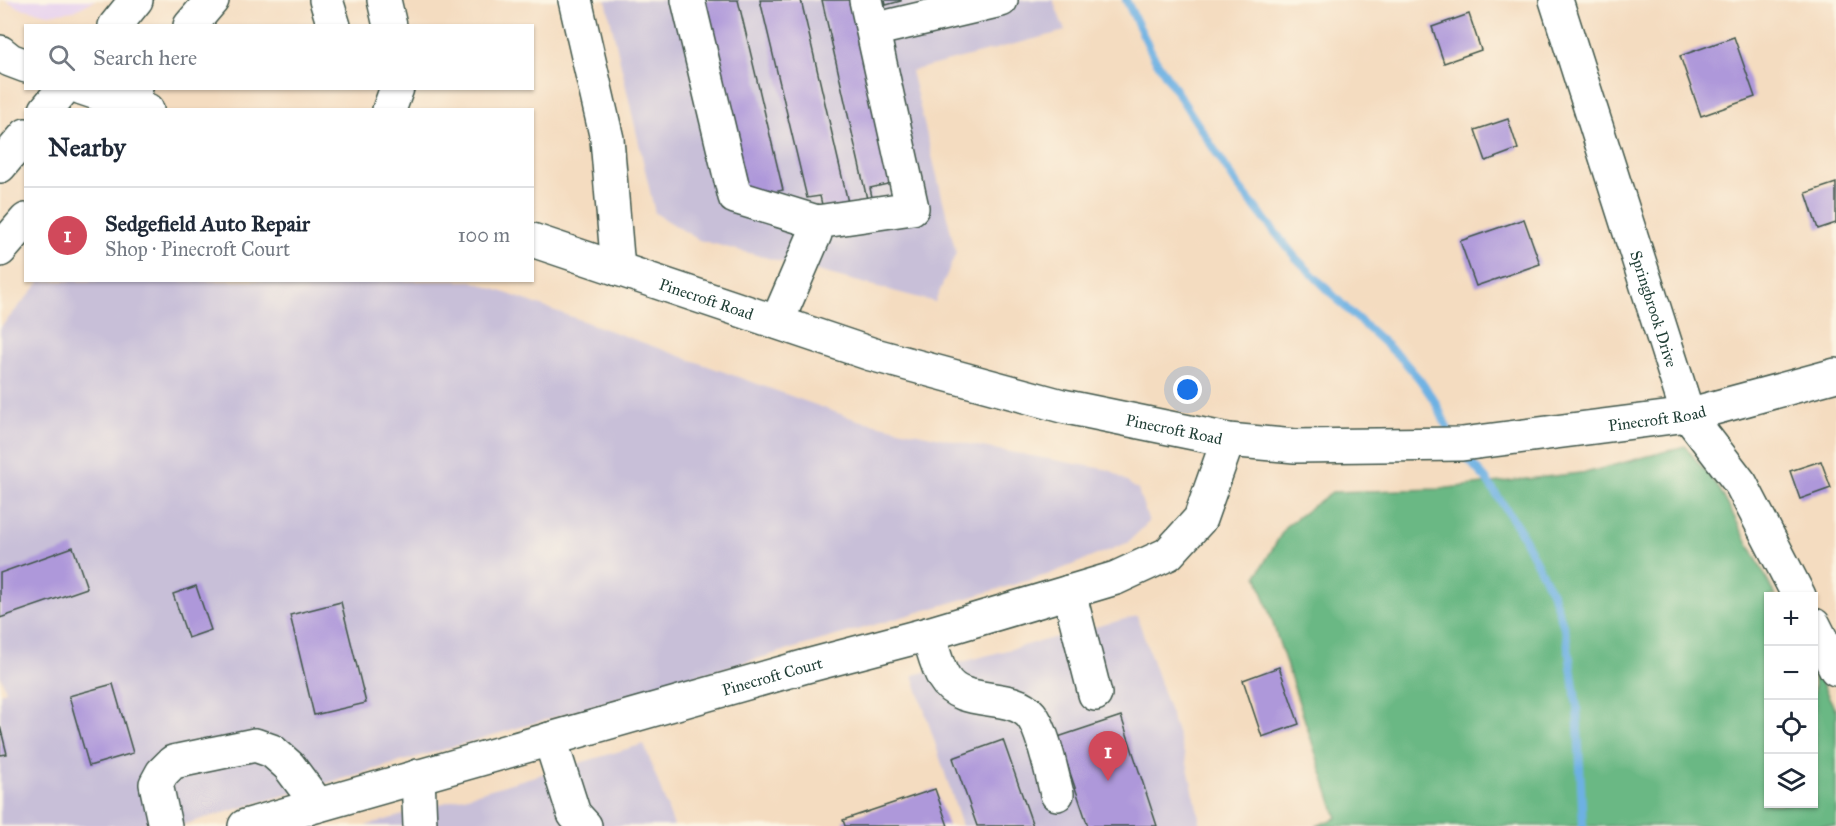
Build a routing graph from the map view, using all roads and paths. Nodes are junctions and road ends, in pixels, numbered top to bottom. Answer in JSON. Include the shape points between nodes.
{"nodes":[{"id":1,"x":136,"y":0,"type":"edge"},
{"id":2,"x":212,"y":0,"type":"edge"},
{"id":3,"x":326,"y":0,"type":"edge"},
{"id":4,"x":384,"y":0,"type":"edge"},
{"id":5,"x":574,"y":0,"type":"edge"},
{"id":6,"x":688,"y":0,"type":"edge"},
{"id":7,"x":1001,"y":0,"type":"edge"},
{"id":8,"x":1556,"y":0,"type":"edge"},
{"id":9,"x":869,"y":15,"type":"edge"},
{"id":10,"x":117,"y":24,"type":"edge"},
{"id":11,"x":192,"y":24,"type":"edge"},
{"id":12,"x":333,"y":24,"type":"edge"},
{"id":13,"x":390,"y":24,"type":"edge"},
{"id":14,"x":0,"y":52,"type":"edge"},
{"id":15,"x":24,"y":65,"type":"edge"},
{"id":16,"x":62,"y":90,"type":"edge"},
{"id":17,"x":89,"y":90,"type":"edge"},
{"id":18,"x":396,"y":90,"type":"edge"},
{"id":19,"x":132,"y":102,"type":"edge"},
{"id":20,"x":48,"y":108,"type":"edge"},
{"id":21,"x":390,"y":108,"type":"edge"},
{"id":22,"x":24,"y":137,"type":"edge"},
{"id":23,"x":0,"y":166,"type":"edge"},
{"id":24,"x":24,"y":222,"type":"edge"},
{"id":25,"x":816,"y":222,"type":"junction"},
{"id":26,"x":534,"y":241,"type":"edge"},
{"id":27,"x":0,"y":250,"type":"edge"},
{"id":28,"x":618,"y":269,"type":"junction"},
{"id":29,"x":777,"y":322,"type":"junction"},
{"id":30,"x":1836,"y":375,"type":"edge"},
{"id":31,"x":1688,"y":415,"type":"junction"},
{"id":32,"x":1228,"y":440,"type":"junction"},
{"id":33,"x":1069,"y":592,"type":"junction"},
{"id":34,"x":1796,"y":592,"type":"edge"},
{"id":35,"x":1818,"y":633,"type":"edge"},
{"id":36,"x":928,"y":634,"type":"junction"},
{"id":37,"x":1836,"y":669,"type":"edge"},
{"id":38,"x":1095,"y":694,"type":"dead end"},
{"id":39,"x":550,"y":739,"type":"junction"},
{"id":40,"x":418,"y":776,"type":"junction"},
{"id":41,"x":1057,"y":794,"type":"dead end"},
{"id":42,"x":314,"y":813,"type":"edge"},
{"id":43,"x":165,"y":826,"type":"edge"},
{"id":44,"x":245,"y":826,"type":"edge"},
{"id":45,"x":420,"y":826,"type":"edge"},
{"id":46,"x":585,"y":826,"type":"edge"}],
"edges":[{"from":1,"to":10,"type":"street"},
{"from":2,"to":11,"type":"street"},
{"from":3,"to":12,"type":"street"},
{"from":4,"to":13,"type":"street"},
{"from":5,"to":28,"type":"street","via":[[607,139]]},
{"from":6,"to":25,"type":"street","via":[[735,197]]},
{"from":7,"to":9,"type":"street"},
{"from":8,"to":31,"type":"street","name":"Springbrook Drive"},
{"from":9,"to":25,"type":"street","via":[[912,208]]},
{"from":14,"to":15,"type":"street"},
{"from":16,"to":20,"type":"street"},
{"from":17,"to":19,"type":"street"},
{"from":18,"to":21,"type":"street"},
{"from":22,"to":23,"type":"street"},
{"from":24,"to":27,"type":"street"},
{"from":25,"to":29,"type":"street","via":[[815,234]]},
{"from":26,"to":28,"type":"street","name":"Pinecroft Road"},
{"from":28,"to":29,"type":"street","name":"Pinecroft Road"},
{"from":29,"to":32,"type":"street","name":"Pinecroft Road","via":[[871,354],[1062,406]]},
{"from":30,"to":31,"type":"street","name":"Pinecroft Road"},
{"from":31,"to":32,"type":"street","name":"Pinecroft Road","via":[[1462,444],[1295,446]]},
{"from":31,"to":34,"type":"street","name":"Springbrook Drive","via":[[1741,484]]},
{"from":32,"to":33,"type":"street","name":"Pinecroft Court","via":[[1200,519],[1168,554],[1116,578]]},
{"from":33,"to":36,"type":"street","name":"Pinecroft Court"},
{"from":33,"to":38,"type":"street"},
{"from":35,"to":37,"type":"street"},
{"from":36,"to":39,"type":"street","name":"Pinecroft Court"},
{"from":36,"to":41,"type":"street","via":[[944,678],[954,689],[1020,706],[1031,714],[1038,725]]},
{"from":39,"to":40,"type":"street","name":"Pinecroft Court"},
{"from":39,"to":46,"type":"street","via":[[574,814]]},
{"from":40,"to":42,"type":"street","name":"Pinecroft Court"},
{"from":40,"to":45,"type":"street"},
{"from":42,"to":43,"type":"street","via":[[289,766],[272,751],[255,745],[173,762],[156,784]]},
{"from":42,"to":44,"type":"street","name":"Pinecroft Court"}]}
